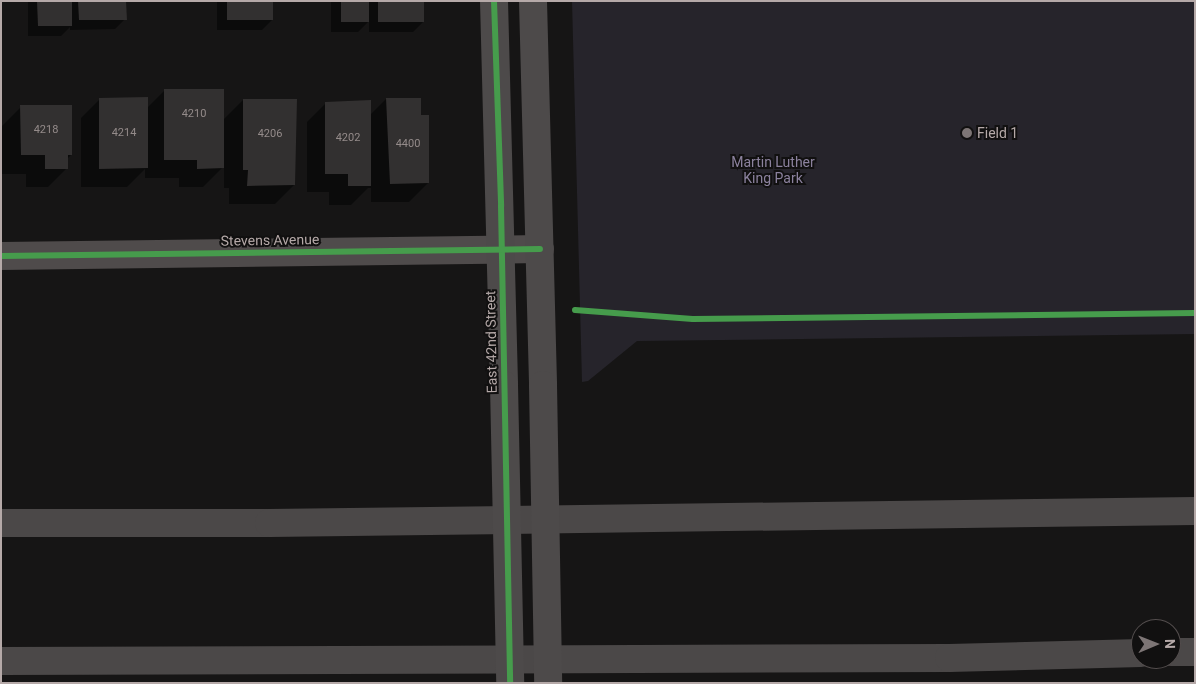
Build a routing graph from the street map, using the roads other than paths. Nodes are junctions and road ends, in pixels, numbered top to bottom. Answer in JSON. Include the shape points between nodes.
{"nodes":[{"id":1,"x":494,"y":1,"type":"edge"},
{"id":2,"x":533,"y":1,"type":"edge"},
{"id":3,"x":501,"y":249,"type":"junction"},
{"id":4,"x":540,"y":249,"type":"junction"},
{"id":5,"x":1,"y":256,"type":"edge"},
{"id":6,"x":1195,"y":511,"type":"edge"},
{"id":7,"x":1,"y":523,"type":"edge"},
{"id":8,"x":1181,"y":652,"type":"edge"},
{"id":9,"x":1195,"y":652,"type":"edge"},
{"id":10,"x":1131,"y":653,"type":"edge"},
{"id":11,"x":1,"y":661,"type":"edge"},
{"id":12,"x":510,"y":683,"type":"edge"},
{"id":13,"x":548,"y":683,"type":"edge"}],
"edges":[{"from":1,"to":3,"type":"street","name":"East 42nd Street"},
{"from":2,"to":4,"type":"street"},
{"from":3,"to":4,"type":"street","name":"Stevens Avenue"},
{"from":3,"to":5,"type":"street","name":"Stevens Avenue"},
{"from":3,"to":12,"type":"street","name":"East 42nd Street","bridge":true},
{"from":4,"to":13,"type":"street","bridge":true},
{"from":6,"to":7,"type":"highway","via":[[269,523]]},
{"from":8,"to":9,"type":"highway"},
{"from":10,"to":11,"type":"highway","via":[[939,658]]}]}
